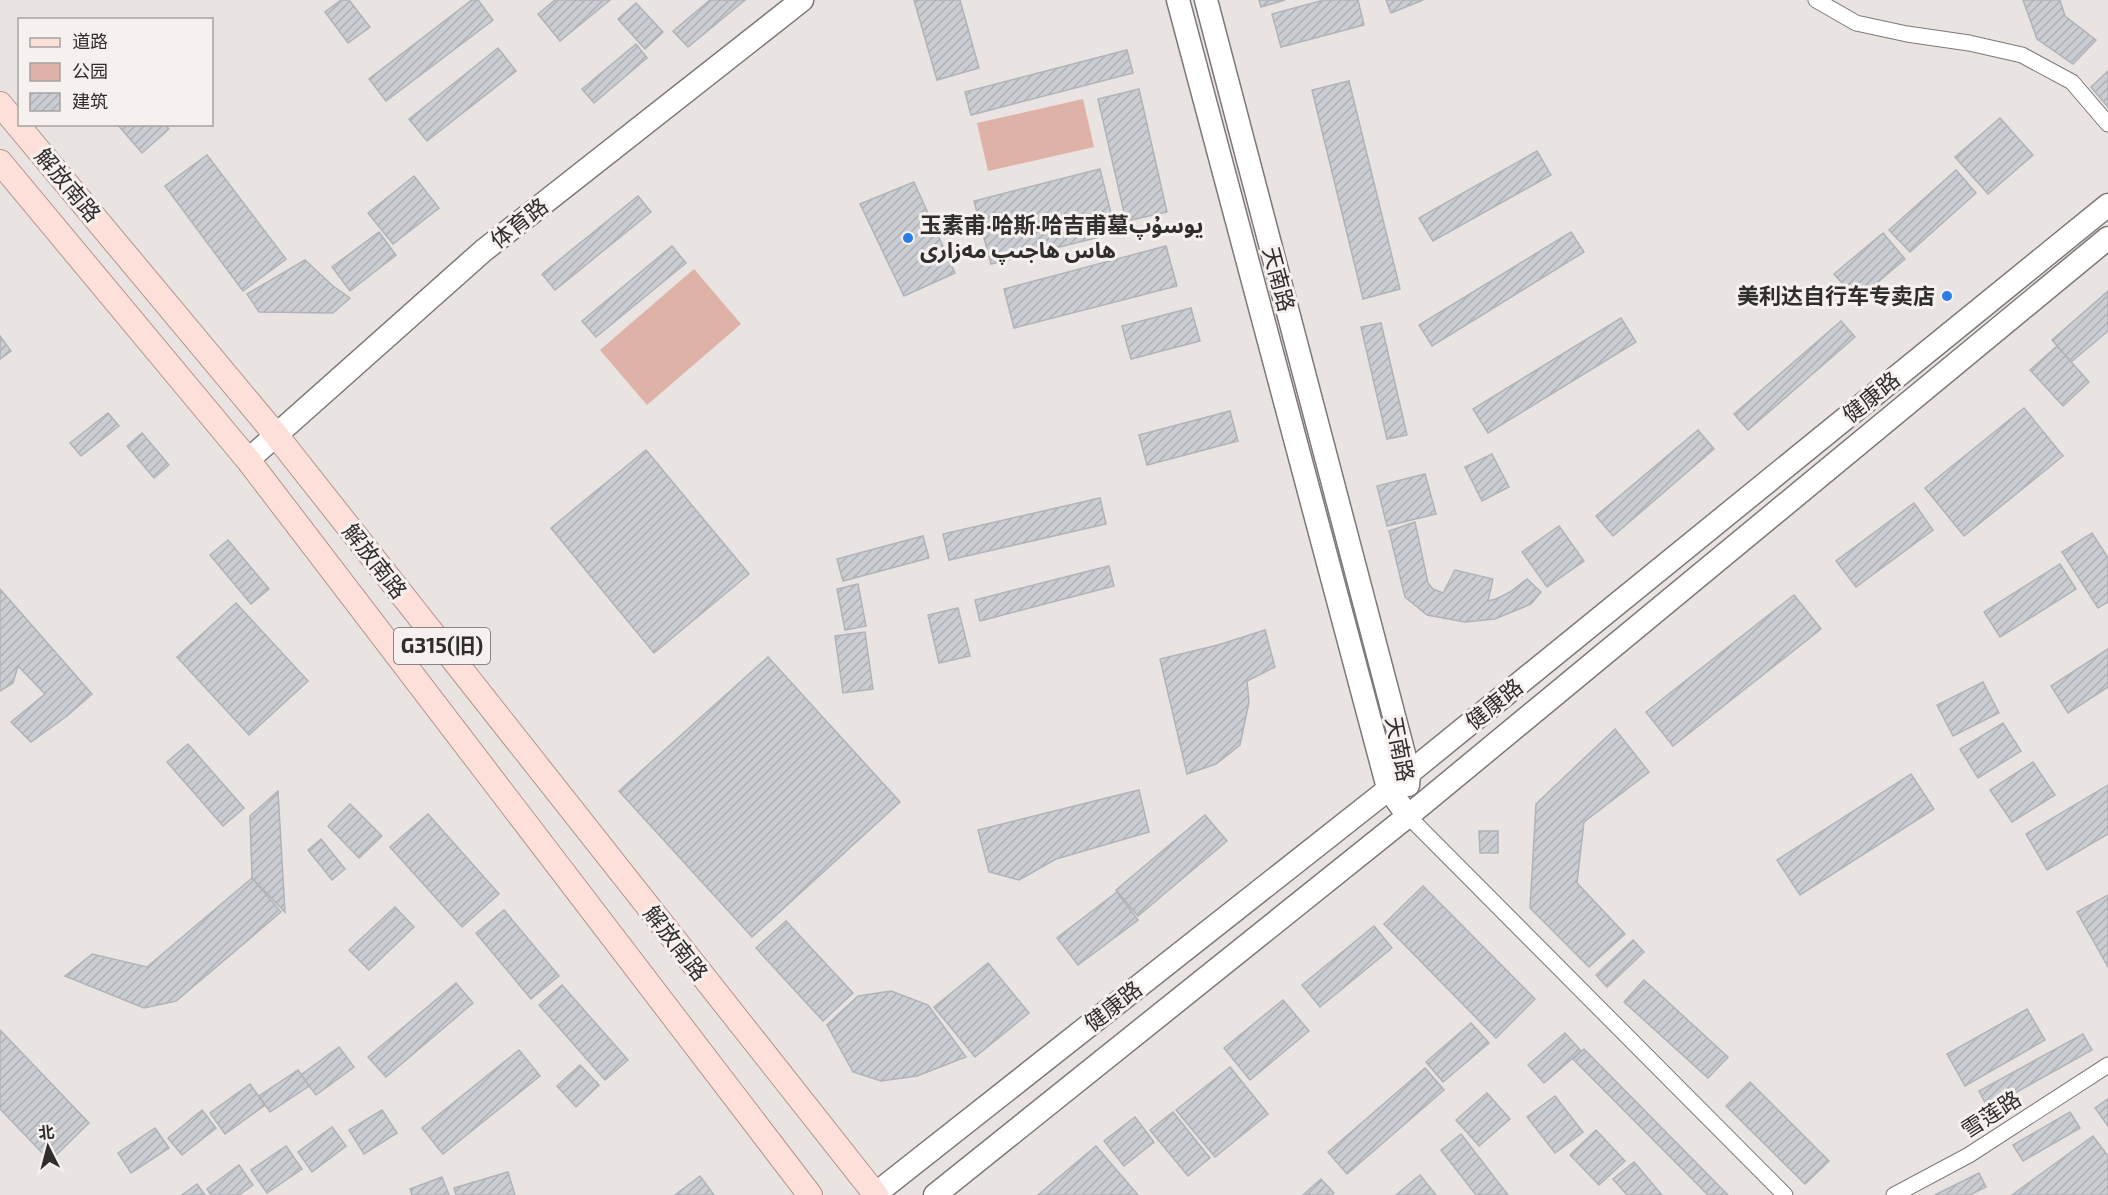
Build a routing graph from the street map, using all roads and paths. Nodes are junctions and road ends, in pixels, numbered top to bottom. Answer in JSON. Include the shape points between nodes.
{"nodes":[{"id":1,"x":1179,"y":0,"type":"edge"},
{"id":2,"x":1206,"y":0,"type":"edge"},
{"id":3,"x":1816,"y":0,"type":"edge"},
{"id":4,"x":799,"y":1,"type":"edge"},
{"id":5,"x":0,"y":104,"type":"edge"},
{"id":6,"x":2108,"y":124,"type":"edge"},
{"id":7,"x":18,"y":126,"type":"edge"},
{"id":8,"x":18,"y":126,"type":"edge"},
{"id":9,"x":0,"y":162,"type":"edge"},
{"id":10,"x":2108,"y":205,"type":"edge"},
{"id":11,"x":2108,"y":238,"type":"edge"},
{"id":12,"x":276,"y":435,"type":"junction"},
{"id":13,"x":248,"y":460,"type":"junction"},
{"id":14,"x":1409,"y":773,"type":"junction"},
{"id":15,"x":1388,"y":788,"type":"junction"},
{"id":16,"x":1408,"y":816,"type":"junction"},
{"id":17,"x":2108,"y":1065,"type":"edge"},
{"id":18,"x":810,"y":1195,"type":"edge"},
{"id":19,"x":875,"y":1195,"type":"edge"},
{"id":20,"x":935,"y":1195,"type":"edge"},
{"id":21,"x":1785,"y":1195,"type":"edge"},
{"id":22,"x":1894,"y":1195,"type":"edge"}],
"edges":[{"from":1,"to":15,"type":"main road","name":"天南路"},
{"from":2,"to":14,"type":"main road","name":"天南路"},
{"from":3,"to":6,"type":"street","via":[[1856,23],[2022,55],[2072,82]]},
{"from":4,"to":12,"type":"main road","name":"体育路","via":[[483,251]]},
{"from":5,"to":8,"type":"main road","name":"解放南路","number":"G315(旧)"},
{"from":7,"to":12,"type":"main road","name":"解放南路","number":"G315(旧)"},
{"from":9,"to":13,"type":"main road","name":"解放南路","number":"G315(旧)"},
{"from":10,"to":14,"type":"main road","name":"健康路"},
{"from":11,"to":16,"type":"main road","name":"健康路"},
{"from":12,"to":13,"type":"main road","name":"体育路"},
{"from":12,"to":19,"type":"main road","name":"解放南路","number":"G315(旧)"},
{"from":13,"to":18,"type":"main road","name":"解放南路","number":"G315(旧)"},
{"from":14,"to":15,"type":"main road","name":"健康路"},
{"from":14,"to":16,"type":"main road","name":"天南路"},
{"from":15,"to":16,"type":"main road","name":"天南路"},
{"from":15,"to":19,"type":"main road","name":"健康路"},
{"from":16,"to":20,"type":"main road","name":"健康路"},
{"from":16,"to":21,"type":"street"},
{"from":17,"to":22,"type":"street","name":"雪莲路","via":[[1969,1155]]}]}
